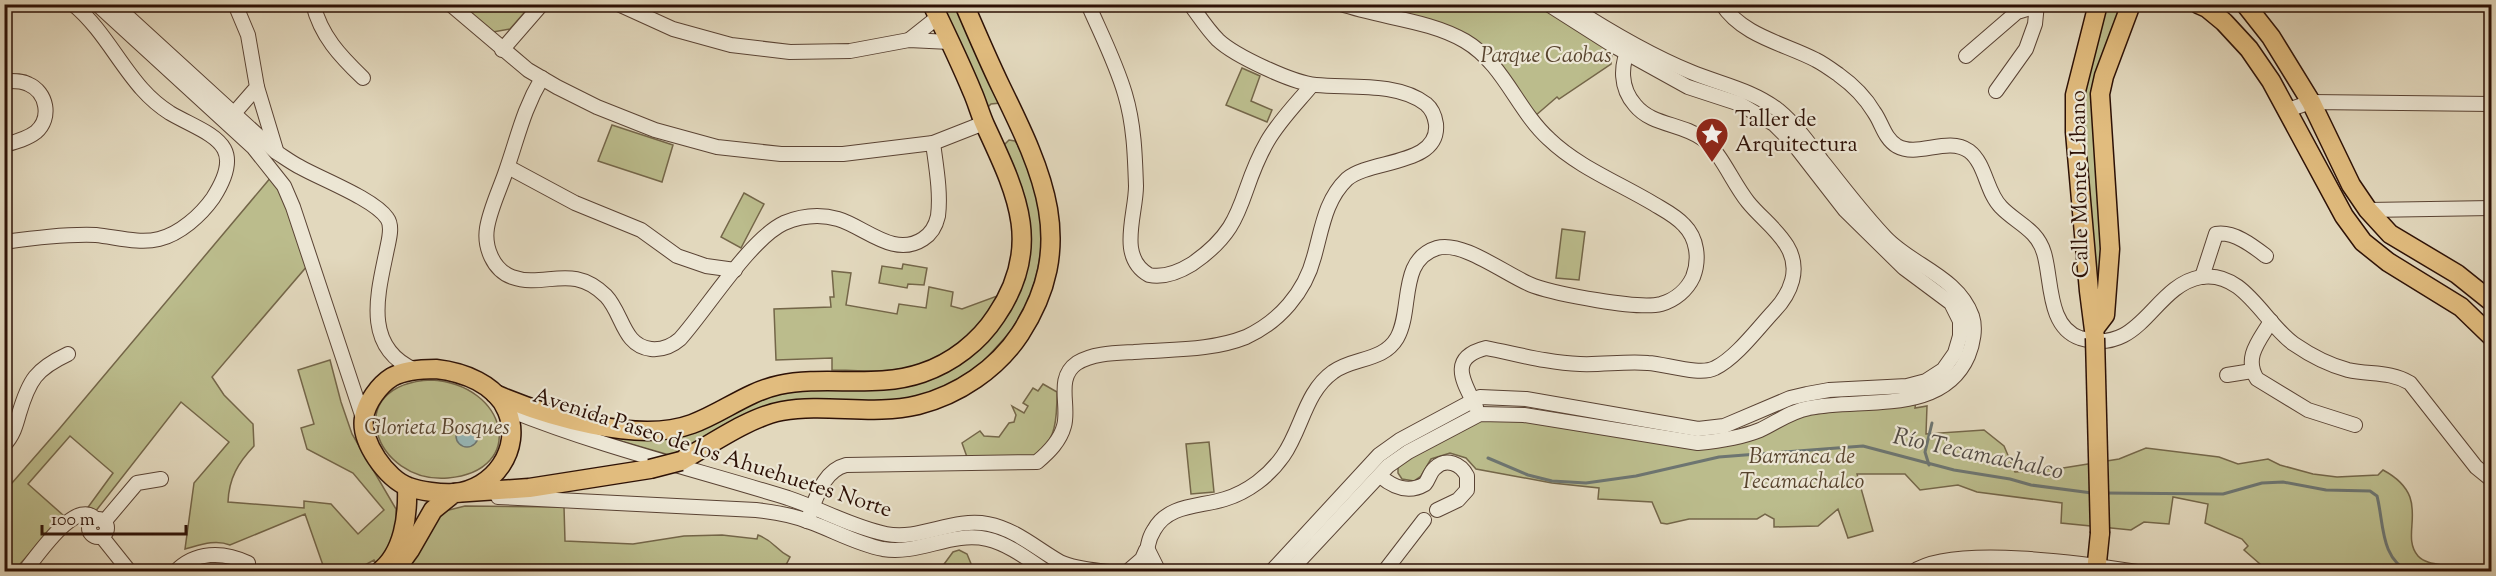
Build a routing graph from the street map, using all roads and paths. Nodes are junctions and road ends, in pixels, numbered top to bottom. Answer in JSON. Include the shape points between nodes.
{"nodes":[{"id":1,"x":73,"y":4,"type":"edge"},
{"id":2,"x":97,"y":4,"type":"edge"},
{"id":3,"x":114,"y":4,"type":"edge"},
{"id":4,"x":235,"y":4,"type":"edge"},
{"id":5,"x":314,"y":4,"type":"edge"},
{"id":6,"x":450,"y":4,"type":"edge"},
{"id":7,"x":542,"y":4,"type":"edge"},
{"id":8,"x":618,"y":4,"type":"edge"},
{"id":9,"x":964,"y":4,"type":"edge"},
{"id":10,"x":1088,"y":4,"type":"edge"},
{"id":11,"x":1190,"y":4,"type":"edge"},
{"id":12,"x":1341,"y":4,"type":"edge"},
{"id":13,"x":1548,"y":4,"type":"edge"},
{"id":14,"x":1567,"y":4,"type":"edge"},
{"id":15,"x":1722,"y":4,"type":"edge"},
{"id":16,"x":2098,"y":4,"type":"edge"},
{"id":17,"x":2131,"y":4,"type":"edge"},
{"id":18,"x":2198,"y":4,"type":"edge"},
{"id":19,"x":2037,"y":5,"type":"edge"},
{"id":20,"x":2247,"y":5,"type":"edge"},
{"id":21,"x":935,"y":11,"type":"edge"},
{"id":22,"x":909,"y":40,"type":"junction"},
{"id":23,"x":950,"y":42,"type":"junction"},
{"id":24,"x":1629,"y":49,"type":"junction"},
{"id":25,"x":502,"y":50,"type":"junction"},
{"id":26,"x":1966,"y":56,"type":"dead end"},
{"id":27,"x":528,"y":70,"type":"junction"},
{"id":28,"x":363,"y":78,"type":"dead end"},
{"id":29,"x":542,"y":78,"type":"junction"},
{"id":30,"x":4,"y":81,"type":"edge"},
{"id":31,"x":1312,"y":85,"type":"junction"},
{"id":32,"x":257,"y":87,"type":"junction"},
{"id":33,"x":557,"y":87,"type":"junction"},
{"id":34,"x":1996,"y":91,"type":"dead end"},
{"id":35,"x":2311,"y":102,"type":"junction"},
{"id":36,"x":527,"y":103,"type":"junction"},
{"id":37,"x":2492,"y":104,"type":"edge"},
{"id":38,"x":2288,"y":110,"type":"junction"},
{"id":39,"x":1015,"y":117,"type":"junction"},
{"id":40,"x":230,"y":118,"type":"junction"},
{"id":41,"x":986,"y":128,"type":"junction"},
{"id":42,"x":933,"y":143,"type":"junction"},
{"id":43,"x":4,"y":145,"type":"edge"},
{"id":44,"x":276,"y":152,"type":"junction"},
{"id":45,"x":508,"y":167,"type":"junction"},
{"id":46,"x":2492,"y":208,"type":"edge"},
{"id":47,"x":2368,"y":210,"type":"junction"},
{"id":48,"x":4,"y":242,"type":"edge"},
{"id":49,"x":2266,"y":256,"type":"dead end"},
{"id":50,"x":735,"y":270,"type":"junction"},
{"id":51,"x":2202,"y":277,"type":"junction"},
{"id":52,"x":1945,"y":289,"type":"junction"},
{"id":53,"x":2492,"y":302,"type":"edge"},
{"id":54,"x":2271,"y":321,"type":"junction"},
{"id":55,"x":2095,"y":333,"type":"junction"},
{"id":56,"x":2492,"y":337,"type":"edge"},
{"id":57,"x":68,"y":354,"type":"dead end"},
{"id":58,"x":415,"y":370,"type":"junction"},
{"id":59,"x":2252,"y":371,"type":"junction"},
{"id":60,"x":2227,"y":375,"type":"dead end"},
{"id":61,"x":495,"y":394,"type":"junction"},
{"id":62,"x":1473,"y":401,"type":"junction"},
{"id":63,"x":507,"y":409,"type":"junction"},
{"id":64,"x":1480,"y":414,"type":"junction"},
{"id":65,"x":1754,"y":415,"type":"junction"},
{"id":66,"x":363,"y":418,"type":"junction"},
{"id":67,"x":2355,"y":425,"type":"dead end"},
{"id":68,"x":1760,"y":430,"type":"junction"},
{"id":69,"x":4,"y":445,"type":"edge"},
{"id":70,"x":1380,"y":476,"type":"junction"},
{"id":71,"x":161,"y":478,"type":"dead end"},
{"id":72,"x":2492,"y":480,"type":"edge"},
{"id":73,"x":823,"y":484,"type":"junction"},
{"id":74,"x":408,"y":487,"type":"junction"},
{"id":75,"x":454,"y":493,"type":"junction"},
{"id":76,"x":788,"y":498,"type":"junction"},
{"id":77,"x":813,"y":507,"type":"junction"},
{"id":78,"x":1437,"y":510,"type":"dead end"},
{"id":79,"x":1424,"y":520,"type":"dead end"},
{"id":80,"x":807,"y":521,"type":"junction"},
{"id":81,"x":97,"y":522,"type":"junction"},
{"id":82,"x":1318,"y":531,"type":"junction"},
{"id":83,"x":1147,"y":548,"type":"junction"},
{"id":84,"x":248,"y":563,"type":"dead end"},
{"id":85,"x":2096,"y":568,"type":"edge"},
{"id":86,"x":24,"y":572,"type":"edge"},
{"id":87,"x":130,"y":572,"type":"edge"},
{"id":88,"x":175,"y":572,"type":"edge"},
{"id":89,"x":379,"y":572,"type":"edge"},
{"id":90,"x":394,"y":572,"type":"edge"},
{"id":91,"x":1047,"y":572,"type":"edge"},
{"id":92,"x":1109,"y":572,"type":"edge"},
{"id":93,"x":1127,"y":572,"type":"edge"},
{"id":94,"x":1145,"y":572,"type":"edge"},
{"id":95,"x":1159,"y":572,"type":"edge"},
{"id":96,"x":1271,"y":572,"type":"edge"},
{"id":97,"x":1289,"y":572,"type":"edge"},
{"id":98,"x":1384,"y":572,"type":"edge"},
{"id":99,"x":1913,"y":572,"type":"edge"},
{"id":100,"x":2137,"y":572,"type":"edge"}],
"edges":[{"from":1,"to":48,"type":"street","via":[[108,41],[155,102],[218,140],[226,152],[226,168],[208,204],[177,232],[159,239],[95,235]]},
{"from":2,"to":40,"type":"street"},
{"from":3,"to":40,"type":"street"},
{"from":4,"to":32,"type":"street","via":[[248,35]]},
{"from":5,"to":28,"type":"street","via":[[330,44]]},
{"from":6,"to":25,"type":"street"},
{"from":7,"to":25,"type":"street"},
{"from":8,"to":22,"type":"street","via":[[673,29],[754,48],[850,51]]},
{"from":9,"to":39,"type":"main road"},
{"from":10,"to":31,"type":"street","via":[[1129,109],[1136,188],[1130,251],[1135,263],[1149,275],[1168,275],[1186,268],[1223,238],[1238,215],[1267,141]]},
{"from":11,"to":31,"type":"street","via":[[1219,41],[1233,51]]},
{"from":12,"to":83,"type":"street","via":[[1444,31],[1476,48],[1553,144],[1685,225],[1696,246],[1695,270],[1678,295],[1665,303],[1650,305],[1568,295],[1531,285],[1462,250],[1443,247],[1431,251],[1413,267],[1401,329],[1392,345],[1381,354],[1342,366],[1322,382],[1285,454],[1259,481],[1225,499],[1167,514],[1152,532]]},
{"from":13,"to":24,"type":"street"},
{"from":14,"to":24,"type":"street"},
{"from":15,"to":51,"type":"street","via":[[1754,32],[1817,60],[1842,77],[1862,94],[1889,140],[1899,147],[1910,150],[1956,146],[1969,152],[1996,202],[2035,235],[2044,251],[2055,313],[2077,337],[2124,336],[2149,316],[2170,291]]},
{"from":16,"to":55,"type":"main road","name":"Calle Monte Líbano","via":[[2075,95],[2075,132]]},
{"from":17,"to":55,"type":"main road","name":"Calle Monte Líbano","via":[[2100,94],[2110,249],[2105,315]]},
{"from":18,"to":38,"type":"main road","via":[[2224,22],[2249,49]]},
{"from":19,"to":26,"type":"street","via":[[2017,12]]},
{"from":19,"to":34,"type":"street","via":[[2026,49]]},
{"from":20,"to":35,"type":"main road"},
{"from":21,"to":22,"type":"street"},
{"from":21,"to":23,"type":"main road"},
{"from":22,"to":23,"type":"street"},
{"from":23,"to":41,"type":"main road"},
{"from":24,"to":52,"type":"street","via":[[1745,90],[1778,110],[1888,240]]},
{"from":24,"to":62,"type":"street","via":[[1623,68],[1629,96],[1648,117],[1703,139],[1717,154],[1750,204],[1788,246],[1794,262],[1789,292],[1727,361],[1714,369],[1650,363],[1578,364],[1486,348],[1470,356],[1461,372]]},
{"from":25,"to":27,"type":"street"},
{"from":27,"to":29,"type":"street"},
{"from":27,"to":36,"type":"street"},
{"from":29,"to":33,"type":"street"},
{"from":29,"to":36,"type":"street"},
{"from":30,"to":43,"type":"street","via":[[34,87],[46,107],[35,133]]},
{"from":31,"to":73,"type":"street","via":[[1393,91],[1414,97],[1428,106],[1437,131],[1430,145],[1418,154],[1363,170],[1348,179],[1325,213],[1307,278],[1288,306],[1270,322],[1247,336],[1220,345],[1124,352],[1079,362],[1065,381],[1065,424],[1049,451],[1037,462],[846,465],[834,470]]},
{"from":32,"to":40,"type":"street"},
{"from":32,"to":44,"type":"street"},
{"from":33,"to":36,"type":"street"},
{"from":33,"to":42,"type":"street","via":[[655,130],[717,147],[780,154],[843,154]]},
{"from":35,"to":37,"type":"street"},
{"from":35,"to":38,"type":"street"},
{"from":35,"to":47,"type":"main road","via":[[2351,185]]},
{"from":36,"to":45,"type":"street"},
{"from":38,"to":56,"type":"main road","via":[[2344,216],[2363,242],[2461,307]]},
{"from":39,"to":41,"type":"main road","via":[[1015,129],[1010,135],[994,136]]},
{"from":39,"to":75,"type":"main road","bridge":true,"via":[[1044,184],[1050,216],[1045,280],[1034,311],[1005,353],[965,386],[933,401],[900,409],[773,413],[681,461],[650,469],[529,488]]},
{"from":40,"to":44,"type":"street"},
{"from":40,"to":66,"type":"street","via":[[284,186]]},
{"from":41,"to":42,"type":"street"},
{"from":41,"to":61,"type":"main road","via":[[1019,206],[1019,259],[1010,292],[992,322],[950,360],[924,373],[896,379],[777,385],[695,423],[670,430],[594,425]]},
{"from":42,"to":50,"type":"street","via":[[938,216],[922,240],[909,244],[884,242],[839,220],[802,218],[770,232]]},
{"from":44,"to":58,"type":"street","via":[[373,205],[384,215],[390,226],[378,300],[378,329],[393,355]]},
{"from":45,"to":50,"type":"street","via":[[575,203],[627,222],[687,261]]},
{"from":45,"to":50,"type":"street","via":[[487,228],[489,253],[495,265],[517,278],[571,278],[589,284],[611,302],[636,344],[655,349],[675,343]]},
{"from":46,"to":47,"type":"street"},
{"from":47,"to":53,"type":"main road","via":[[2390,234],[2457,274]]},
{"from":49,"to":51,"type":"street","via":[[2246,241],[2216,234]]},
{"from":51,"to":54,"type":"street","via":[[2237,285]]},
{"from":52,"to":65,"type":"street","via":[[1960,321],[1960,336],[1955,353],[1943,370],[1926,381],[1907,386],[1829,390],[1790,398]]},
{"from":52,"to":68,"type":"street","via":[[1961,296],[1974,330],[1968,356],[1951,381],[1916,398],[1808,408]]},
{"from":54,"to":59,"type":"street","via":[[2256,344]]},
{"from":54,"to":72,"type":"street","via":[[2292,343],[2319,359],[2349,370],[2397,375],[2410,383],[2476,467]]},
{"from":55,"to":85,"type":"main road","name":"Calle Monte Líbano","bridge":true,"via":[[2100,532]]},
{"from":57,"to":69,"type":"street","via":[[34,376],[15,428]]},
{"from":58,"to":61,"type":"main road","via":[[460,373]]},
{"from":58,"to":66,"type":"main road","via":[[392,377],[373,395]]},
{"from":59,"to":60,"type":"street"},
{"from":59,"to":67,"type":"street","via":[[2264,385],[2308,410]]},
{"from":61,"to":63,"type":"main road"},
{"from":62,"to":64,"type":"street"},
{"from":62,"to":65,"type":"street","via":[[1480,397],[1526,399],[1698,429],[1724,426]]},
{"from":62,"to":82,"type":"street","via":[[1379,455]]},
{"from":63,"to":75,"type":"main road","via":[[512,432],[504,462],[486,481]]},
{"from":63,"to":76,"type":"street","name":"Avenida Paseo de los Ahuehuetes Norte","via":[[550,426]]},
{"from":64,"to":68,"type":"street","via":[[1524,415],[1698,442],[1726,440]]},
{"from":64,"to":70,"type":"street","via":[[1408,452]]},
{"from":65,"to":68,"type":"street"},
{"from":66,"to":74,"type":"main road","via":[[368,442],[378,461]]},
{"from":70,"to":78,"type":"street","via":[[1396,488],[1413,488],[1425,484],[1440,464],[1458,465],[1467,476],[1467,489],[1458,500]]},
{"from":70,"to":82,"type":"street"},
{"from":71,"to":81,"type":"street","via":[[137,483]]},
{"from":73,"to":76,"type":"street"},
{"from":73,"to":77,"type":"street"},
{"from":74,"to":75,"type":"main road"},
{"from":74,"to":89,"type":"main road","via":[[400,540]]},
{"from":75,"to":80,"type":"street","name":"Avenida Paseo de los Ahuehuetes Norte","via":[[756,510]]},
{"from":75,"to":90,"type":"main road","via":[[433,510]]},
{"from":76,"to":77,"type":"street","name":"Avenida Paseo de los Ahuehuetes Norte"},
{"from":77,"to":80,"type":"street"},
{"from":77,"to":92,"type":"street","name":"Avenida Paseo de los Ahuehuetes Norte","via":[[892,535],[965,522],[988,524],[1006,529],[1067,565]]},
{"from":79,"to":98,"type":"street"},
{"from":80,"to":91,"type":"street","name":"Avenida Paseo de los Ahuehuetes Norte","via":[[840,536],[890,550],[909,550],[957,538],[985,538]]},
{"from":81,"to":86,"type":"street","via":[[73,518],[67,521]]},
{"from":81,"to":87,"type":"street","via":[[107,530],[102,537]]},
{"from":82,"to":96,"type":"street"},
{"from":82,"to":97,"type":"street"},
{"from":83,"to":93,"type":"street","via":[[1142,559]]},
{"from":83,"to":94,"type":"street"},
{"from":83,"to":95,"type":"street"},
{"from":84,"to":88,"type":"street","via":[[232,556],[207,555],[193,558]]},
{"from":85,"to":99,"type":"street","via":[[2052,560],[1978,558],[1930,562]]},
{"from":85,"to":100,"type":"street"}]}
